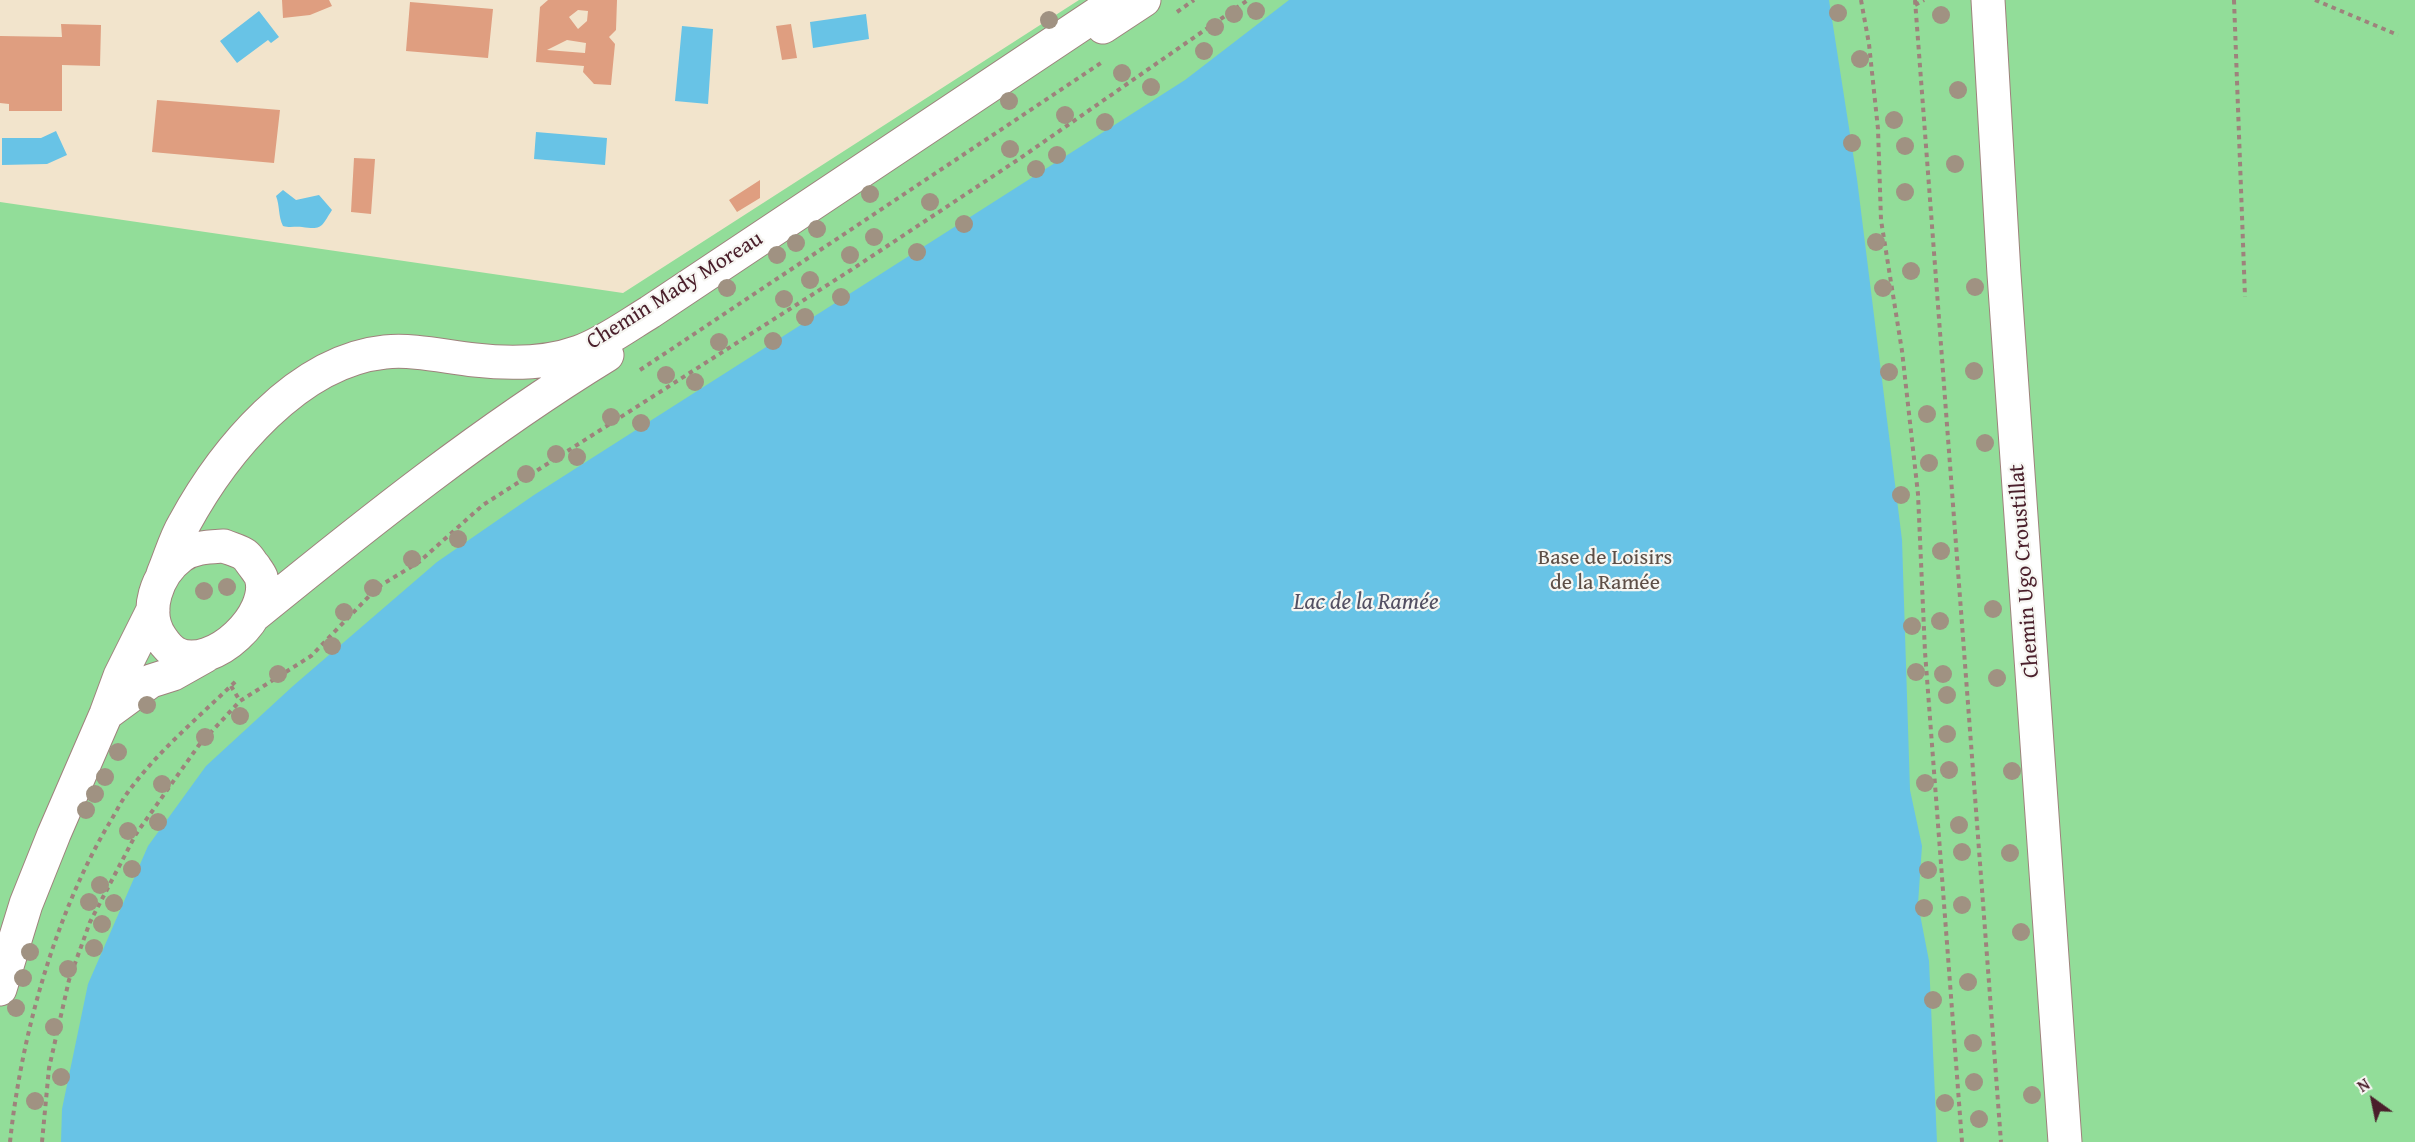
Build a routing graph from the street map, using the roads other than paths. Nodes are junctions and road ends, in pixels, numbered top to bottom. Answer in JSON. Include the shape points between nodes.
{"nodes":[{"id":1,"x":1118,"y":0,"type":"edge"},
{"id":2,"x":1144,"y":0,"type":"edge"},
{"id":3,"x":1988,"y":0,"type":"edge"},
{"id":4,"x":163,"y":574,"type":"junction"},
{"id":5,"x":153,"y":610,"type":"junction"},
{"id":6,"x":256,"y":614,"type":"junction"},
{"id":7,"x":206,"y":656,"type":"junction"},
{"id":8,"x":106,"y":714,"type":"junction"},
{"id":9,"x":0,"y":989,"type":"edge"},
{"id":10,"x":2065,"y":1142,"type":"edge"}],
"edges":[{"from":1,"to":4,"type":"street","name":"Chemin Mady Moreau","via":[[650,312],[579,352],[522,364],[385,352],[311,378],[263,417],[226,459],[182,526]]},
{"from":2,"to":6,"type":"street","name":"Chemin Mady Moreau","via":[[554,388],[414,488]]},
{"from":3,"to":10,"type":"street","name":"Chemin Ugo Croustillat"},
{"from":4,"to":5,"type":"street"},
{"from":4,"to":6,"type":"street","via":[[181,556],[200,548],[224,546],[246,555],[261,577],[262,595]]},
{"from":5,"to":7,"type":"street","via":[[159,634],[168,647],[184,656]]},
{"from":5,"to":8,"type":"street"},
{"from":6,"to":7,"type":"street","via":[[236,638]]},
{"from":7,"to":8,"type":"street","via":[[151,681]]},
{"from":8,"to":9,"type":"street","via":[[26,904]]}]}
